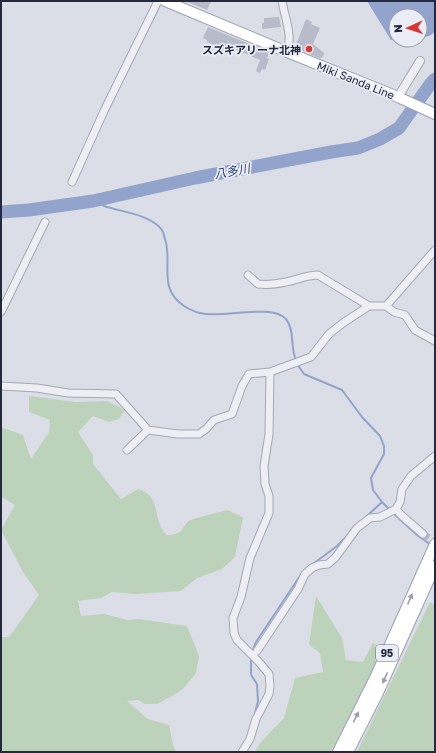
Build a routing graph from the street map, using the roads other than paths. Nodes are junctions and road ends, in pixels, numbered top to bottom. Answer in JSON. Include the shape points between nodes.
{"nodes":[{"id":1,"x":158,"y":1,"type":"edge"},
{"id":2,"x":165,"y":1,"type":"edge"},
{"id":3,"x":282,"y":1,"type":"edge"},
{"id":4,"x":287,"y":52,"type":"junction"},
{"id":5,"x":420,"y":61,"type":"dead end"},
{"id":6,"x":402,"y":100,"type":"junction"},
{"id":7,"x":434,"y":114,"type":"edge"},
{"id":8,"x":72,"y":182,"type":"dead end"},
{"id":9,"x":45,"y":222,"type":"dead end"},
{"id":10,"x":434,"y":252,"type":"edge"},
{"id":11,"x":248,"y":275,"type":"dead end"},
{"id":12,"x":369,"y":306,"type":"junction"},
{"id":13,"x":386,"y":306,"type":"junction"},
{"id":14,"x":1,"y":312,"type":"edge"},
{"id":15,"x":435,"y":341,"type":"edge"},
{"id":16,"x":270,"y":372,"type":"junction"},
{"id":17,"x":1,"y":386,"type":"edge"},
{"id":18,"x":148,"y":430,"type":"junction"},
{"id":19,"x":127,"y":450,"type":"dead end"},
{"id":20,"x":435,"y":456,"type":"edge"},
{"id":21,"x":395,"y":509,"type":"junction"},
{"id":22,"x":423,"y":534,"type":"tunnel mouth"},
{"id":23,"x":433,"y":548,"type":"edge"},
{"id":24,"x":435,"y":566,"type":"edge"},
{"id":25,"x":257,"y":651,"type":"dead end"},
{"id":26,"x":242,"y":752,"type":"edge"},
{"id":27,"x":338,"y":752,"type":"edge"},
{"id":28,"x":348,"y":752,"type":"edge"}],
"edges":[{"from":1,"to":8,"type":"street"},
{"from":2,"to":4,"type":"main road","name":"Miki Sanda Line"},
{"from":3,"to":4,"type":"street","via":[[289,29],[290,44]]},
{"from":4,"to":6,"type":"main road","name":"Miki Sanda Line"},
{"from":5,"to":6,"type":"street"},
{"from":6,"to":7,"type":"main road","name":"Miki Sanda Line"},
{"from":9,"to":14,"type":"street"},
{"from":10,"to":13,"type":"street"},
{"from":11,"to":12,"type":"street","via":[[258,284],[267,285],[318,275]]},
{"from":12,"to":13,"type":"street"},
{"from":12,"to":16,"type":"street","via":[[329,334],[311,357]]},
{"from":13,"to":15,"type":"street","via":[[405,315],[415,330]]},
{"from":16,"to":18,"type":"street","via":[[249,374],[232,414],[214,420],[199,434]]},
{"from":16,"to":26,"type":"street","via":[[269,434],[264,466],[264,484],[269,496],[270,512],[250,558],[233,618],[237,640],[269,674],[270,686],[250,739]]},
{"from":17,"to":18,"type":"street","via":[[68,393],[116,394]]},
{"from":18,"to":19,"type":"street"},
{"from":20,"to":21,"type":"street","via":[[411,476],[402,489],[400,502]]},
{"from":21,"to":22,"type":"street"},
{"from":21,"to":25,"type":"street","via":[[380,517],[370,518],[357,528],[335,558],[305,574]]},
{"from":27,"to":23,"type":"main road","number":"95","one_way":true,"via":[[375,678]]},
{"from":24,"to":28,"type":"main road","number":"95","one_way":true,"via":[[377,695]]}]}
